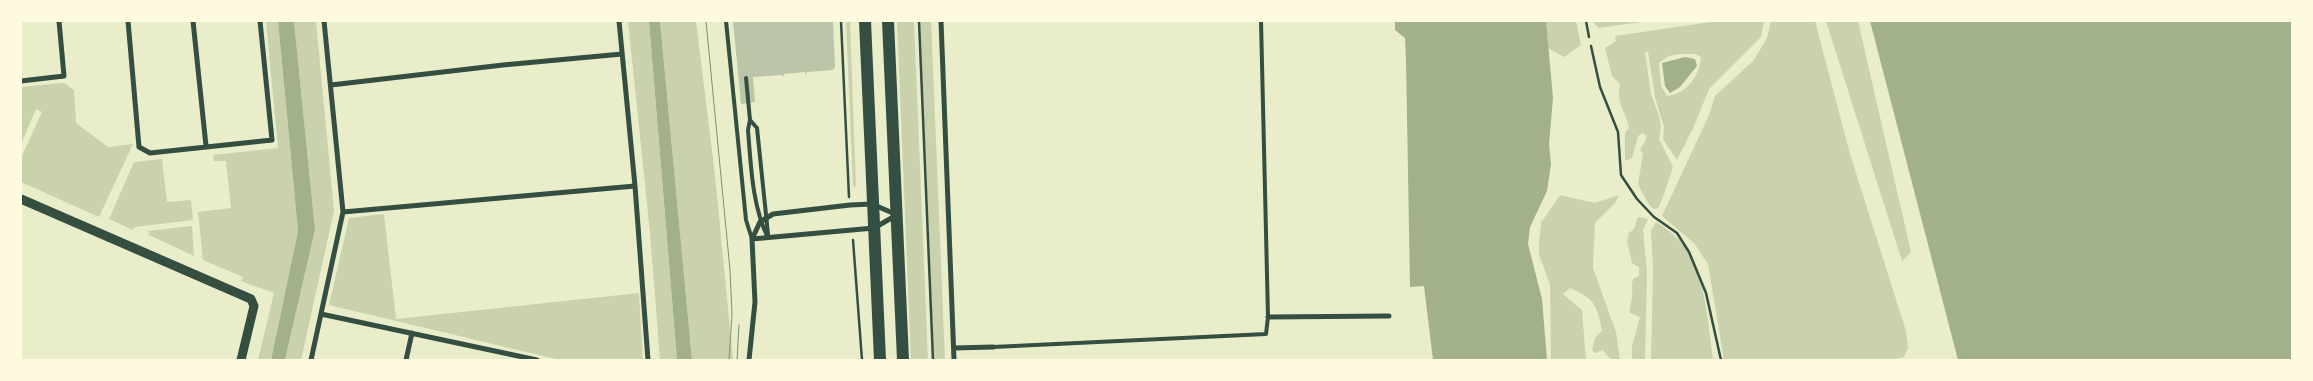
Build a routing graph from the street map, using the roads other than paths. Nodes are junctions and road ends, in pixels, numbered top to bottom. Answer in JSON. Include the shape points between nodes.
{"nodes":[{"id":1,"x":59,"y":21,"type":"edge"},
{"id":2,"x":128,"y":21,"type":"edge"},
{"id":3,"x":193,"y":21,"type":"edge"},
{"id":4,"x":260,"y":21,"type":"edge"},
{"id":5,"x":324,"y":21,"type":"edge"},
{"id":6,"x":619,"y":21,"type":"edge"},
{"id":7,"x":726,"y":21,"type":"edge"},
{"id":8,"x":865,"y":21,"type":"edge"},
{"id":9,"x":888,"y":21,"type":"edge"},
{"id":10,"x":941,"y":21,"type":"edge"},
{"id":11,"x":1261,"y":21,"type":"edge"},
{"id":12,"x":622,"y":54,"type":"junction"},
{"id":13,"x":746,"y":78,"type":"dead end"},
{"id":14,"x":21,"y":80,"type":"edge"},
{"id":15,"x":330,"y":85,"type":"junction"},
{"id":16,"x":750,"y":120,"type":"junction"},
{"id":17,"x":206,"y":146,"type":"junction"},
{"id":18,"x":635,"y":186,"type":"junction"},
{"id":19,"x":21,"y":199,"type":"edge"},
{"id":20,"x":872,"y":204,"type":"junction"},
{"id":21,"x":343,"y":212,"type":"junction"},
{"id":22,"x":897,"y":215,"type":"junction"},
{"id":23,"x":767,"y":216,"type":"junction"},
{"id":24,"x":760,"y":222,"type":"junction"},
{"id":25,"x":874,"y":228,"type":"junction"},
{"id":26,"x":768,"y":238,"type":"junction"},
{"id":27,"x":752,"y":239,"type":"junction"},
{"id":28,"x":321,"y":314,"type":"junction"},
{"id":29,"x":1268,"y":316,"type":"junction"},
{"id":30,"x":1389,"y":316,"type":"dead end"},
{"id":31,"x":412,"y":333,"type":"junction"},
{"id":32,"x":993,"y":346,"type":"joint"},
{"id":33,"x":954,"y":348,"type":"junction"},
{"id":34,"x":241,"y":360,"type":"edge"},
{"id":35,"x":311,"y":360,"type":"edge"},
{"id":36,"x":406,"y":360,"type":"edge"},
{"id":37,"x":537,"y":360,"type":"edge"},
{"id":38,"x":648,"y":360,"type":"edge"},
{"id":39,"x":749,"y":360,"type":"edge"},
{"id":40,"x":880,"y":360,"type":"edge"},
{"id":41,"x":903,"y":360,"type":"edge"},
{"id":42,"x":954,"y":360,"type":"edge"}],
"edges":[{"from":1,"to":14,"type":"street","via":[[64,76]]},
{"from":2,"to":17,"type":"street","via":[[139,147],[150,153]]},
{"from":3,"to":17,"type":"street"},
{"from":4,"to":17,"type":"street","via":[[272,140]]},
{"from":5,"to":15,"type":"street"},
{"from":6,"to":12,"type":"street"},
{"from":7,"to":27,"type":"lane","via":[[746,220]]},
{"from":8,"to":20,"type":"main road"},
{"from":9,"to":22,"type":"main road"},
{"from":10,"to":33,"type":"street"},
{"from":11,"to":29,"type":"lane"},
{"from":12,"to":15,"type":"street"},
{"from":12,"to":18,"type":"street"},
{"from":13,"to":16,"type":"lane"},
{"from":15,"to":21,"type":"street"},
{"from":16,"to":23,"type":"lane","via":[[757,128]]},
{"from":16,"to":24,"type":"lane","via":[[749,139]]},
{"from":18,"to":21,"type":"street"},
{"from":18,"to":38,"type":"street"},
{"from":19,"to":34,"type":"street","via":[[251,299]]},
{"from":20,"to":22,"type":"street"},
{"from":20,"to":23,"type":"street"},
{"from":20,"to":25,"type":"main road"},
{"from":21,"to":28,"type":"street"},
{"from":22,"to":25,"type":"street"},
{"from":22,"to":41,"type":"main road"},
{"from":23,"to":24,"type":"street"},
{"from":23,"to":26,"type":"lane"},
{"from":24,"to":26,"type":"lane"},
{"from":24,"to":27,"type":"street"},
{"from":25,"to":26,"type":"street"},
{"from":25,"to":40,"type":"main road"},
{"from":26,"to":27,"type":"street"},
{"from":27,"to":39,"type":"street","via":[[755,302]]},
{"from":28,"to":31,"type":"street"},
{"from":28,"to":35,"type":"street"},
{"from":29,"to":30,"type":"street"},
{"from":29,"to":32,"type":"lane","via":[[1266,334]]},
{"from":31,"to":36,"type":"street"},
{"from":31,"to":37,"type":"street"},
{"from":32,"to":33,"type":"street"},
{"from":33,"to":42,"type":"street"}]}
